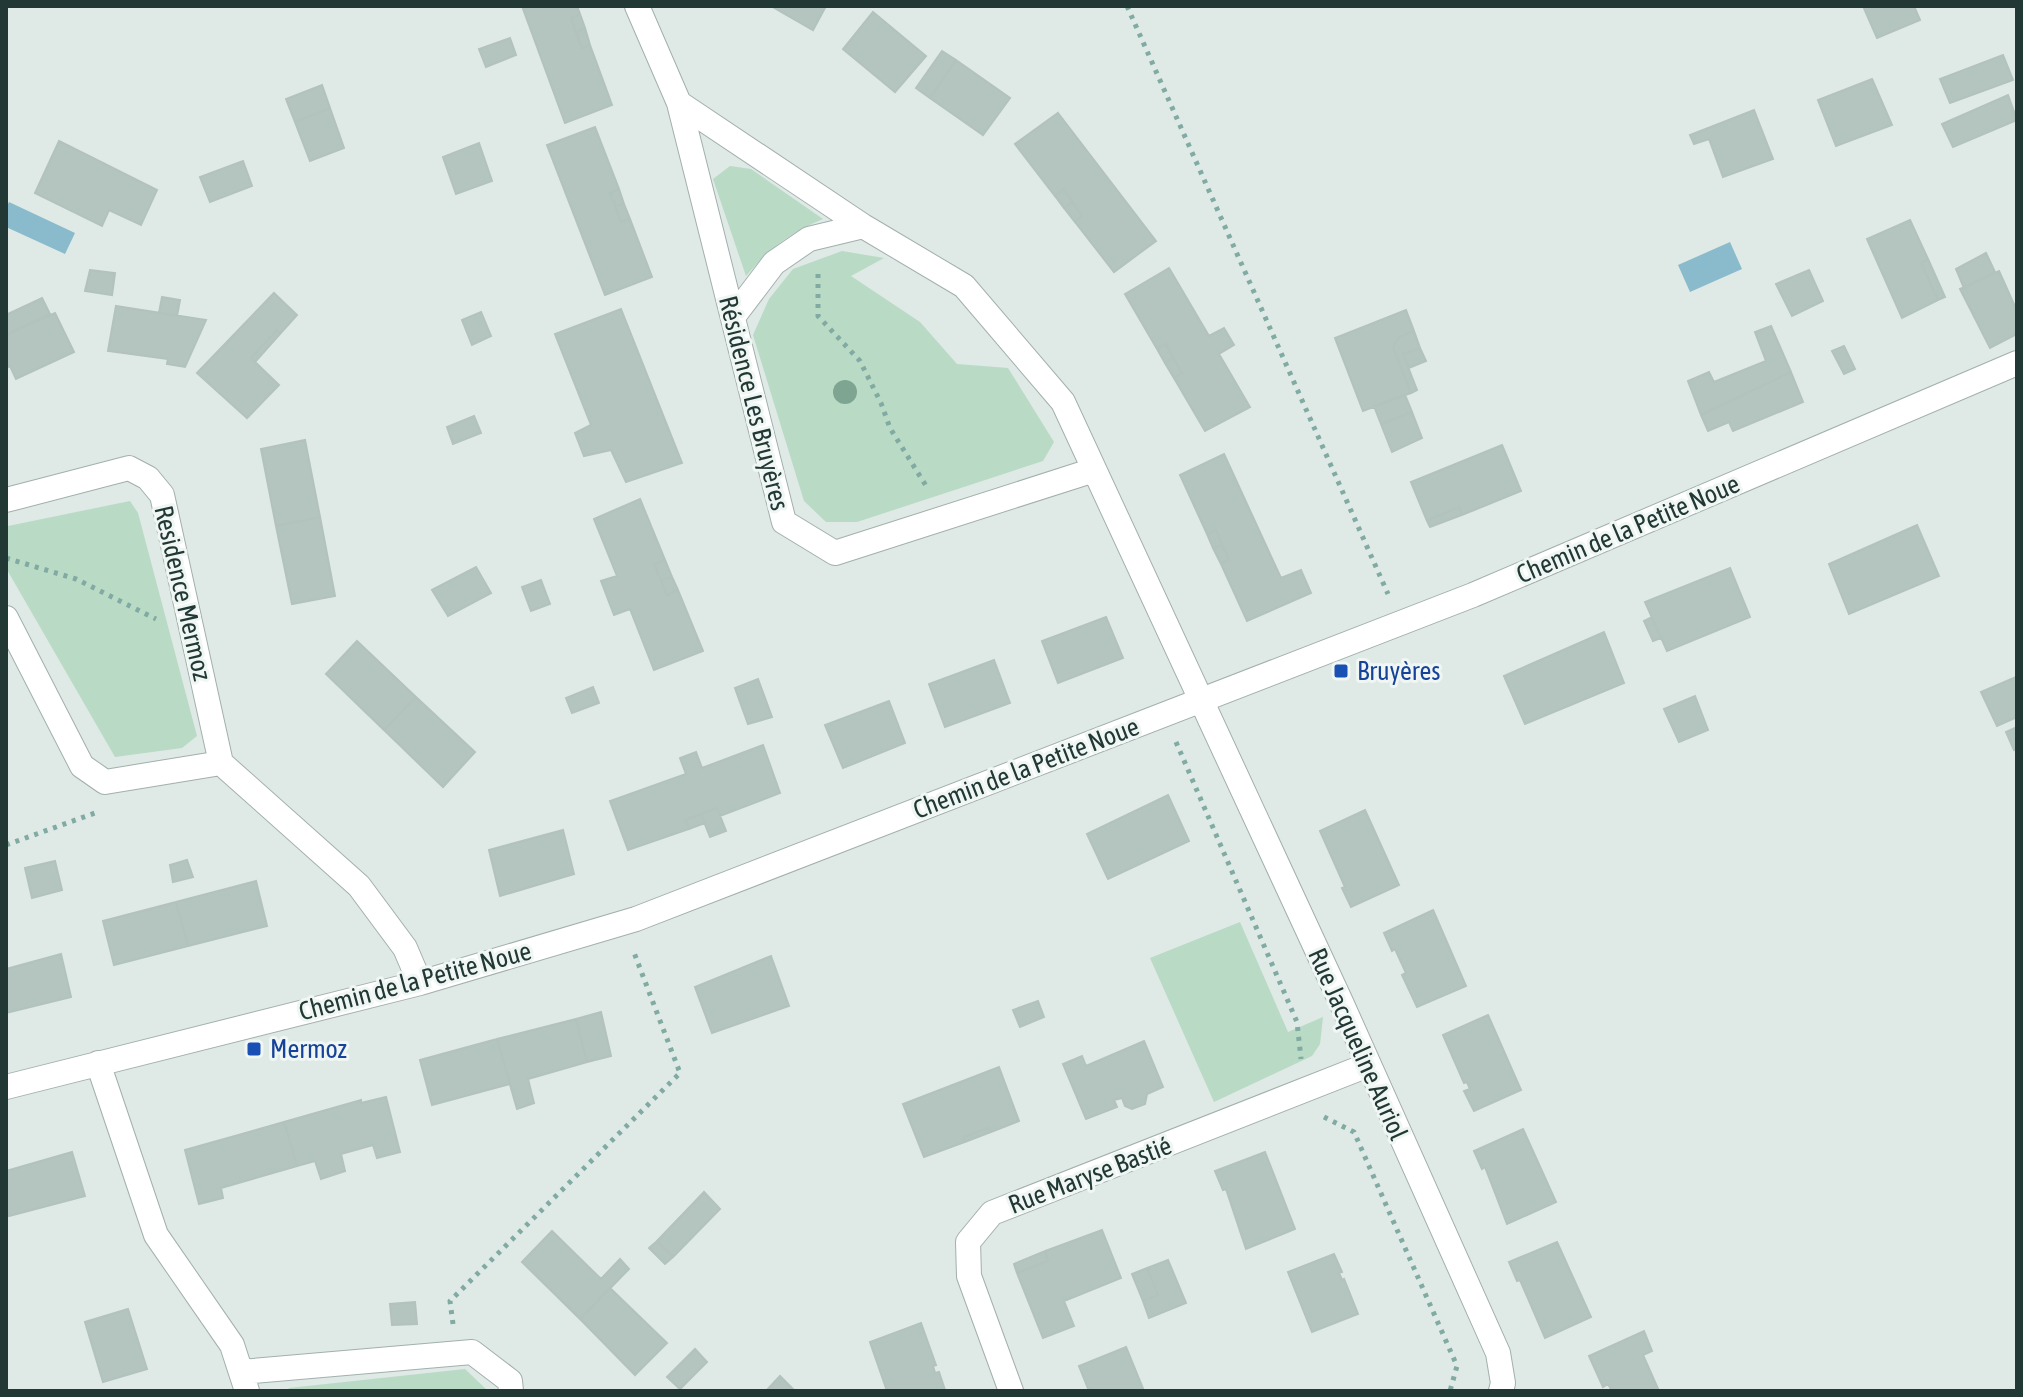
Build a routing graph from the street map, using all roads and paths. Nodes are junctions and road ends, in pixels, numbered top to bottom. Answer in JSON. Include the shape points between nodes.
{"nodes":[{"id":1,"x":637,"y":6,"type":"edge"},
{"id":2,"x":1127,"y":6,"type":"edge"},
{"id":3,"x":679,"y":103,"type":"junction"},
{"id":4,"x":863,"y":226,"type":"junction"},
{"id":5,"x":826,"y":265,"type":"dead end"},
{"id":6,"x":733,"y":317,"type":"junction"},
{"id":7,"x":2017,"y":363,"type":"edge"},
{"id":8,"x":1094,"y":470,"type":"junction"},
{"id":9,"x":6,"y":500,"type":"edge"},
{"id":10,"x":945,"y":517,"type":"junction"},
{"id":11,"x":6,"y":558,"type":"edge"},
{"id":12,"x":6,"y":618,"type":"edge"},
{"id":13,"x":1401,"y":623,"type":"junction"},
{"id":14,"x":194,"y":638,"type":"junction"},
{"id":15,"x":1200,"y":700,"type":"junction"},
{"id":16,"x":221,"y":763,"type":"junction"},
{"id":17,"x":105,"y":782,"type":"junction"},
{"id":18,"x":6,"y":845,"type":"edge"},
{"id":19,"x":623,"y":923,"type":"junction"},
{"id":20,"x":420,"y":983,"type":"junction"},
{"id":21,"x":98,"y":1063,"type":"junction"},
{"id":22,"x":1368,"y":1065,"type":"junction"},
{"id":23,"x":6,"y":1087,"type":"edge"},
{"id":24,"x":457,"y":1354,"type":"junction"},
{"id":25,"x":244,"y":1382,"type":"edge"},
{"id":26,"x":511,"y":1391,"type":"edge"},
{"id":27,"x":1011,"y":1391,"type":"edge"},
{"id":28,"x":1501,"y":1391,"type":"edge"}],
"edges":[{"from":1,"to":3,"type":"street","name":"Résidence Les Bruyères"},
{"from":2,"to":13,"type":"path"},
{"from":3,"to":4,"type":"street"},
{"from":3,"to":6,"type":"street","name":"Résidence Les Bruyères"},
{"from":4,"to":6,"type":"street","via":[[809,239],[774,263]]},
{"from":4,"to":8,"type":"street","via":[[964,286],[1063,402]]},
{"from":5,"to":10,"type":"path","via":[[817,274],[818,316],[860,361],[890,428]]},
{"from":6,"to":10,"type":"street","name":"Résidence Les Bruyères","via":[[784,522],[835,553]]},
{"from":7,"to":13,"type":"street","name":"Chemin de la Petite Noue"},
{"from":8,"to":10,"type":"street","name":"Résidence Les Bruyères"},
{"from":8,"to":15,"type":"street"},
{"from":9,"to":14,"type":"street","name":"Residence Mermoz","via":[[129,468],[148,478],[162,495]]},
{"from":11,"to":14,"type":"path","via":[[76,579]]},
{"from":12,"to":17,"type":"street","via":[[82,766]]},
{"from":13,"to":15,"type":"street","name":"Chemin de la Petite Noue"},
{"from":14,"to":16,"type":"street","name":"Residence Mermoz"},
{"from":15,"to":19,"type":"street","name":"Chemin de la Petite Noue"},
{"from":15,"to":22,"type":"street","name":"Rue Jacqueline Auriol"},
{"from":16,"to":17,"type":"street"},
{"from":16,"to":20,"type":"street","via":[[359,886],[405,948]]},
{"from":17,"to":18,"type":"path","via":[[95,813]]},
{"from":19,"to":20,"type":"street","name":"Chemin de la Petite Noue"},
{"from":19,"to":24,"type":"path","via":[[680,1073],[450,1301]]},
{"from":20,"to":21,"type":"street","name":"Chemin de la Petite Noue"},
{"from":21,"to":23,"type":"street","name":"Chemin de la Petite Noue"},
{"from":21,"to":25,"type":"street","via":[[156,1235],[232,1345]]},
{"from":22,"to":27,"type":"street","name":"Rue Maryse Bastié","via":[[992,1213],[968,1242],[969,1276]]},
{"from":22,"to":28,"type":"street","name":"Rue Jacqueline Auriol","via":[[1498,1353]]},
{"from":24,"to":25,"type":"street"},
{"from":24,"to":26,"type":"street","via":[[472,1352],[510,1381]]}]}
